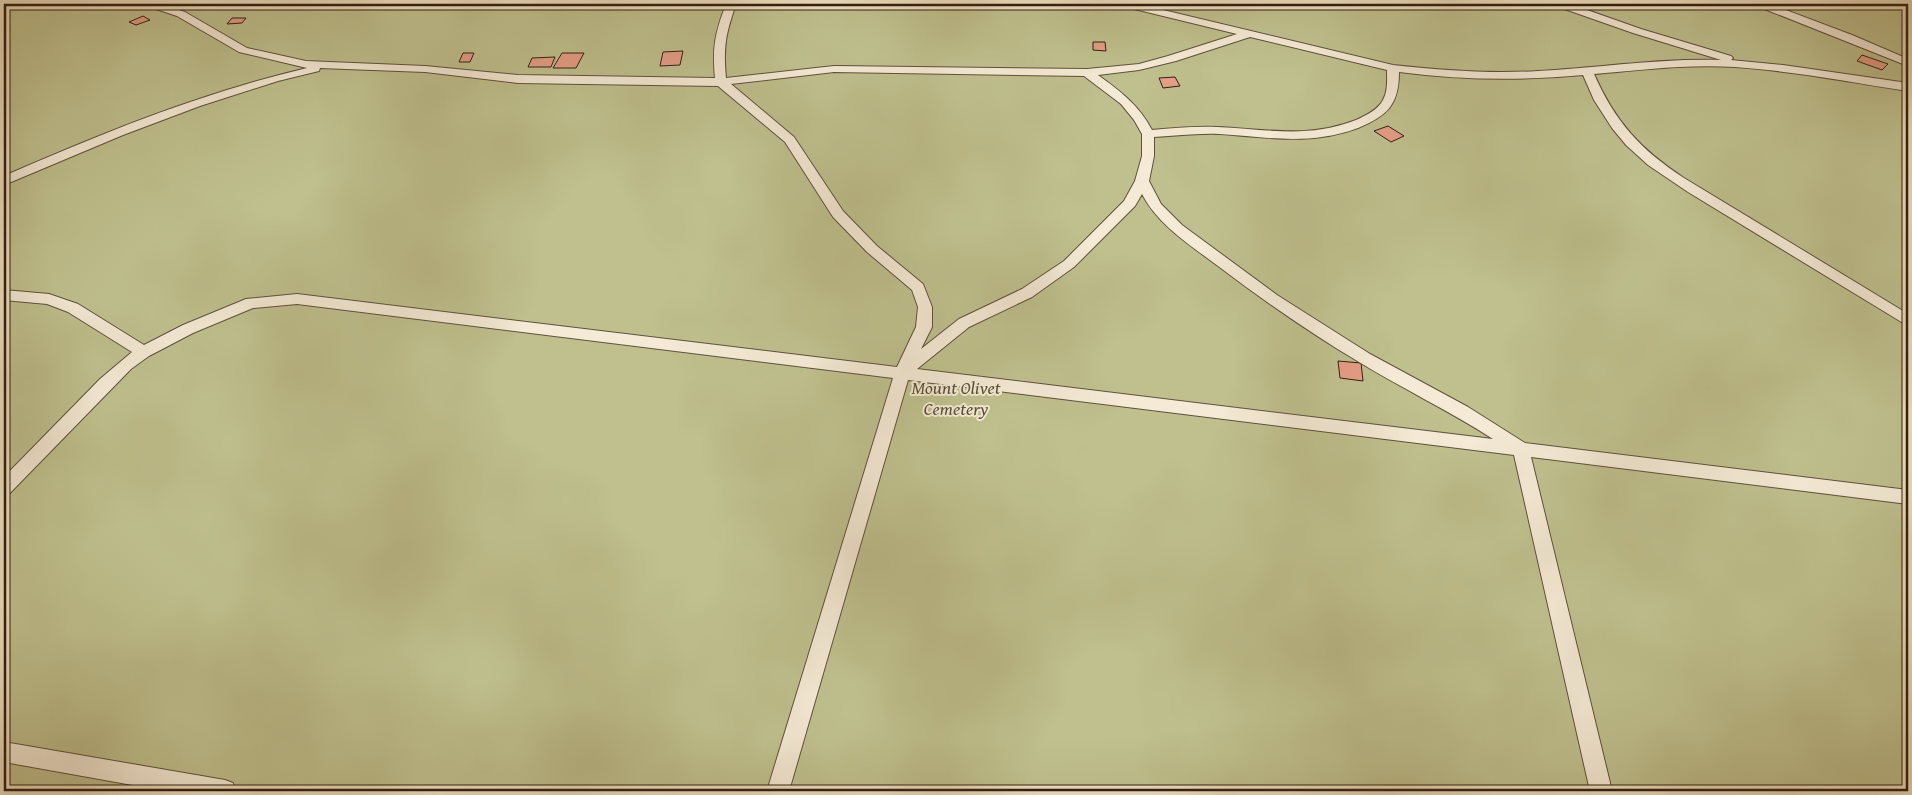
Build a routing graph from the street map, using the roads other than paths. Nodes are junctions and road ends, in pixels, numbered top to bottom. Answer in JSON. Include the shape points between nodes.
{"nodes":[{"id":1,"x":152,"y":4,"type":"edge"},
{"id":2,"x":731,"y":4,"type":"edge"},
{"id":3,"x":1126,"y":4,"type":"edge"},
{"id":4,"x":1560,"y":4,"type":"edge"},
{"id":5,"x":1762,"y":4,"type":"edge"},
{"id":6,"x":1248,"y":34,"type":"junction"},
{"id":7,"x":1908,"y":64,"type":"edge"},
{"id":8,"x":330,"y":65,"type":"junction"},
{"id":9,"x":1756,"y":66,"type":"junction"},
{"id":10,"x":1393,"y":68,"type":"junction"},
{"id":11,"x":1587,"y":71,"type":"junction"},
{"id":12,"x":1087,"y":73,"type":"junction"},
{"id":13,"x":721,"y":82,"type":"junction"},
{"id":14,"x":1908,"y":87,"type":"edge"},
{"id":15,"x":1148,"y":134,"type":"junction"},
{"id":16,"x":4,"y":181,"type":"edge"},
{"id":17,"x":1142,"y":181,"type":"junction"},
{"id":18,"x":4,"y":295,"type":"edge"},
{"id":19,"x":1908,"y":321,"type":"edge"},
{"id":20,"x":143,"y":352,"type":"junction"},
{"id":21,"x":902,"y":373,"type":"junction"},
{"id":22,"x":1521,"y":449,"type":"junction"},
{"id":23,"x":4,"y":488,"type":"edge"},
{"id":24,"x":1908,"y":497,"type":"edge"},
{"id":25,"x":4,"y":752,"type":"edge"},
{"id":26,"x":225,"y":791,"type":"edge"},
{"id":27,"x":778,"y":791,"type":"edge"},
{"id":28,"x":1601,"y":791,"type":"edge"}],
"edges":[{"from":1,"to":8,"type":"lane","via":[[181,14],[243,50],[306,64]]},
{"from":2,"to":13,"type":"lane","via":[[718,52]]},
{"from":3,"to":6,"type":"lane"},
{"from":4,"to":9,"type":"lane","via":[[1637,31]]},
{"from":5,"to":7,"type":"lane"},
{"from":6,"to":10,"type":"lane"},
{"from":6,"to":12,"type":"lane","via":[[1139,67]]},
{"from":8,"to":13,"type":"lane","via":[[518,79]]},
{"from":8,"to":16,"type":"lane","via":[[202,101]]},
{"from":9,"to":11,"type":"lane","via":[[1659,64]]},
{"from":9,"to":14,"type":"lane"},
{"from":10,"to":11,"type":"lane","via":[[1536,75]]},
{"from":10,"to":15,"type":"lane","via":[[1392,88],[1386,105],[1368,119],[1343,130],[1292,138],[1199,130]]},
{"from":11,"to":19,"type":"lane","via":[[1599,101],[1614,124],[1631,144],[1657,165]]},
{"from":12,"to":13,"type":"lane","via":[[834,69]]},
{"from":12,"to":15,"type":"lane","via":[[1125,101]]},
{"from":13,"to":21,"type":"lane","via":[[790,140],[838,214],[872,249],[918,288],[925,308],[924,326]]},
{"from":15,"to":17,"type":"lane","via":[[1148,156]]},
{"from":17,"to":21,"type":"lane","via":[[1130,203],[1069,264],[1027,292],[964,323]]},
{"from":17,"to":22,"type":"lane","via":[[1155,206],[1176,228],[1272,299],[1364,358]]},
{"from":18,"to":20,"type":"lane","via":[[49,299],[73,308]]},
{"from":20,"to":21,"type":"lane","via":[[188,329],[252,303],[297,299]]},
{"from":20,"to":23,"type":"lane","via":[[106,383]]},
{"from":21,"to":22,"type":"lane"},
{"from":21,"to":27,"type":"lane"},
{"from":22,"to":24,"type":"lane"},
{"from":22,"to":28,"type":"lane"},
{"from":25,"to":26,"type":"lane"}]}
